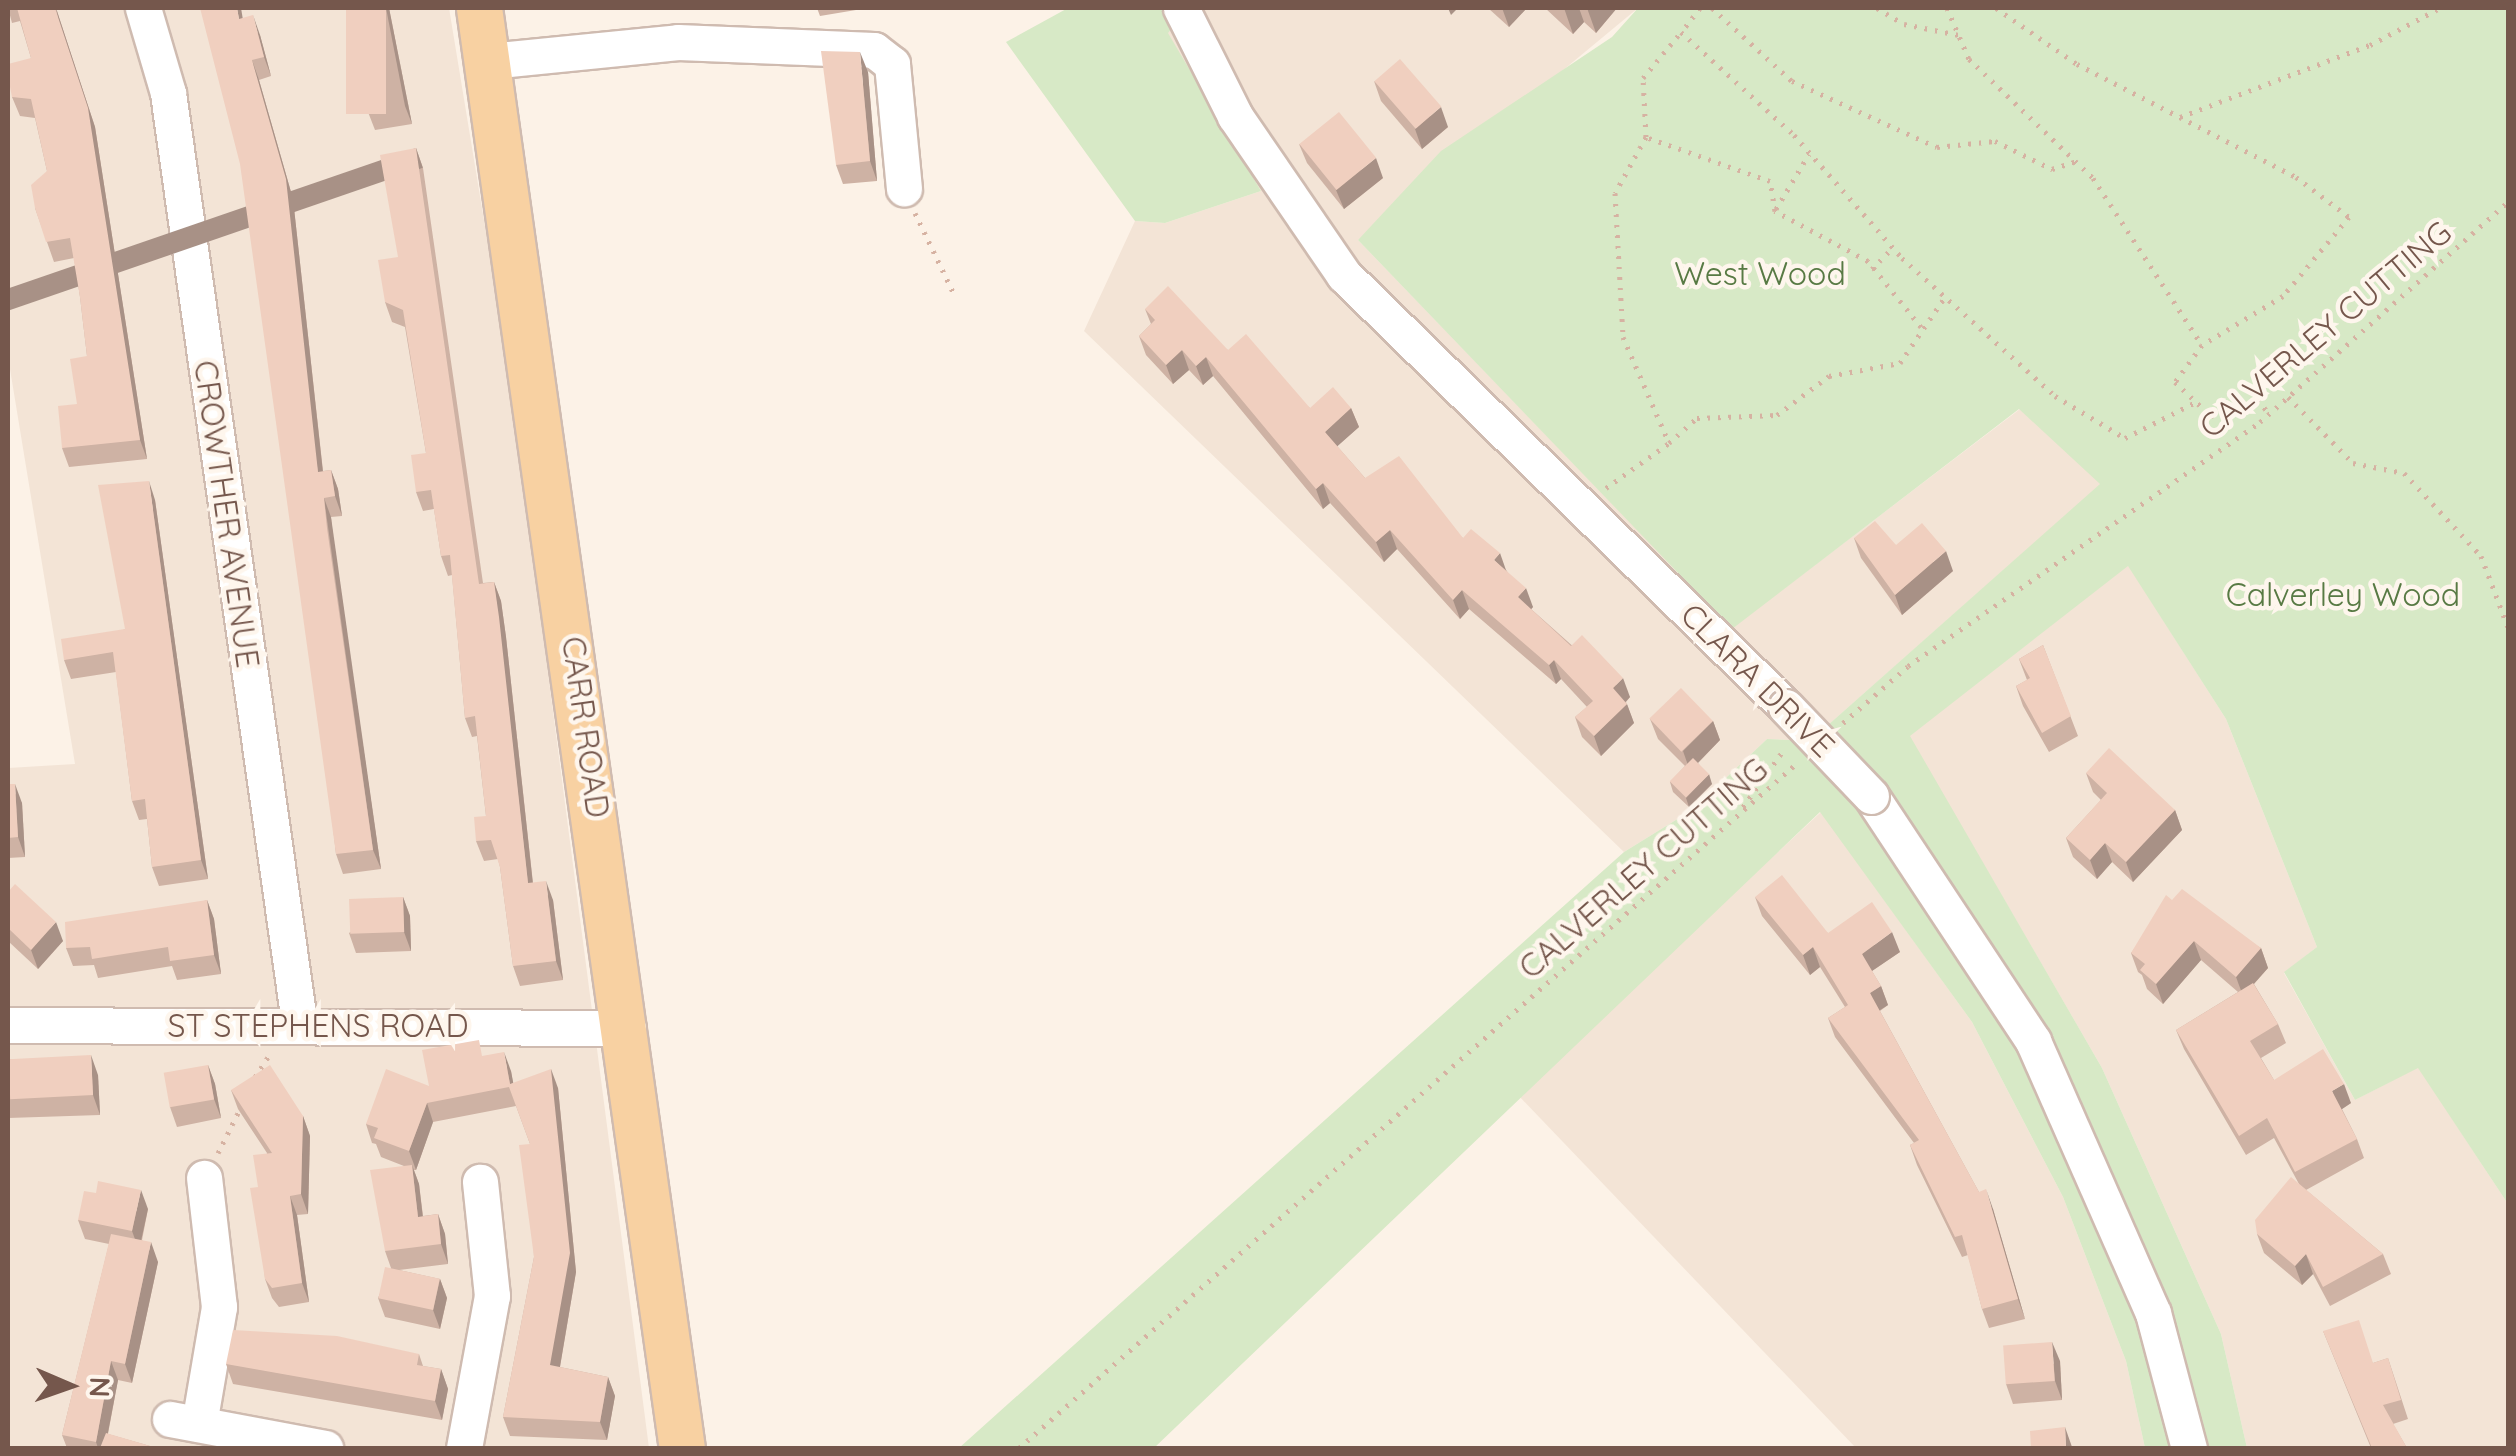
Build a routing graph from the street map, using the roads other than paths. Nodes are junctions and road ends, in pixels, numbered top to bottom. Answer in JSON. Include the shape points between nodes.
{"nodes":[{"id":1,"x":143,"y":8,"type":"edge"},
{"id":2,"x":479,"y":8,"type":"edge"},
{"id":3,"x":1181,"y":8,"type":"edge"},
{"id":4,"x":489,"y":61,"type":"junction"},
{"id":5,"x":910,"y":203,"type":"road end"},
{"id":6,"x":290,"y":1023,"type":"junction"},
{"id":7,"x":8,"y":1025,"type":"edge"},
{"id":8,"x":628,"y":1028,"type":"junction"},
{"id":9,"x":204,"y":1178,"type":"road end"},
{"id":10,"x":480,"y":1182,"type":"dead end"},
{"id":11,"x":324,"y":1448,"type":"edge"},
{"id":12,"x":464,"y":1448,"type":"edge"},
{"id":13,"x":682,"y":1448,"type":"edge"},
{"id":14,"x":2189,"y":1448,"type":"edge"}],
"edges":[{"from":1,"to":6,"type":"street","name":"CROWTHER AVENUE","via":[[168,93]]},
{"from":2,"to":4,"type":"main road","name":"CARR ROAD"},
{"from":3,"to":14,"type":"street","name":"CLARA DRIVE","bridge":true,"via":[[1235,116],[1344,275],[1871,796],[2033,1041],[2153,1313]]},
{"from":4,"to":5,"type":"street","via":[[678,42],[874,50],[892,64]]},
{"from":4,"to":8,"type":"main road","name":"CARR ROAD"},
{"from":6,"to":7,"type":"street","name":"ST STEPHENS ROAD"},
{"from":6,"to":8,"type":"street","name":"ST STEPHENS ROAD"},
{"from":8,"to":13,"type":"main road","name":"CARR ROAD"},
{"from":9,"to":11,"type":"street","via":[[219,1307],[184,1422]]},
{"from":10,"to":12,"type":"street","via":[[492,1296]]}]}
